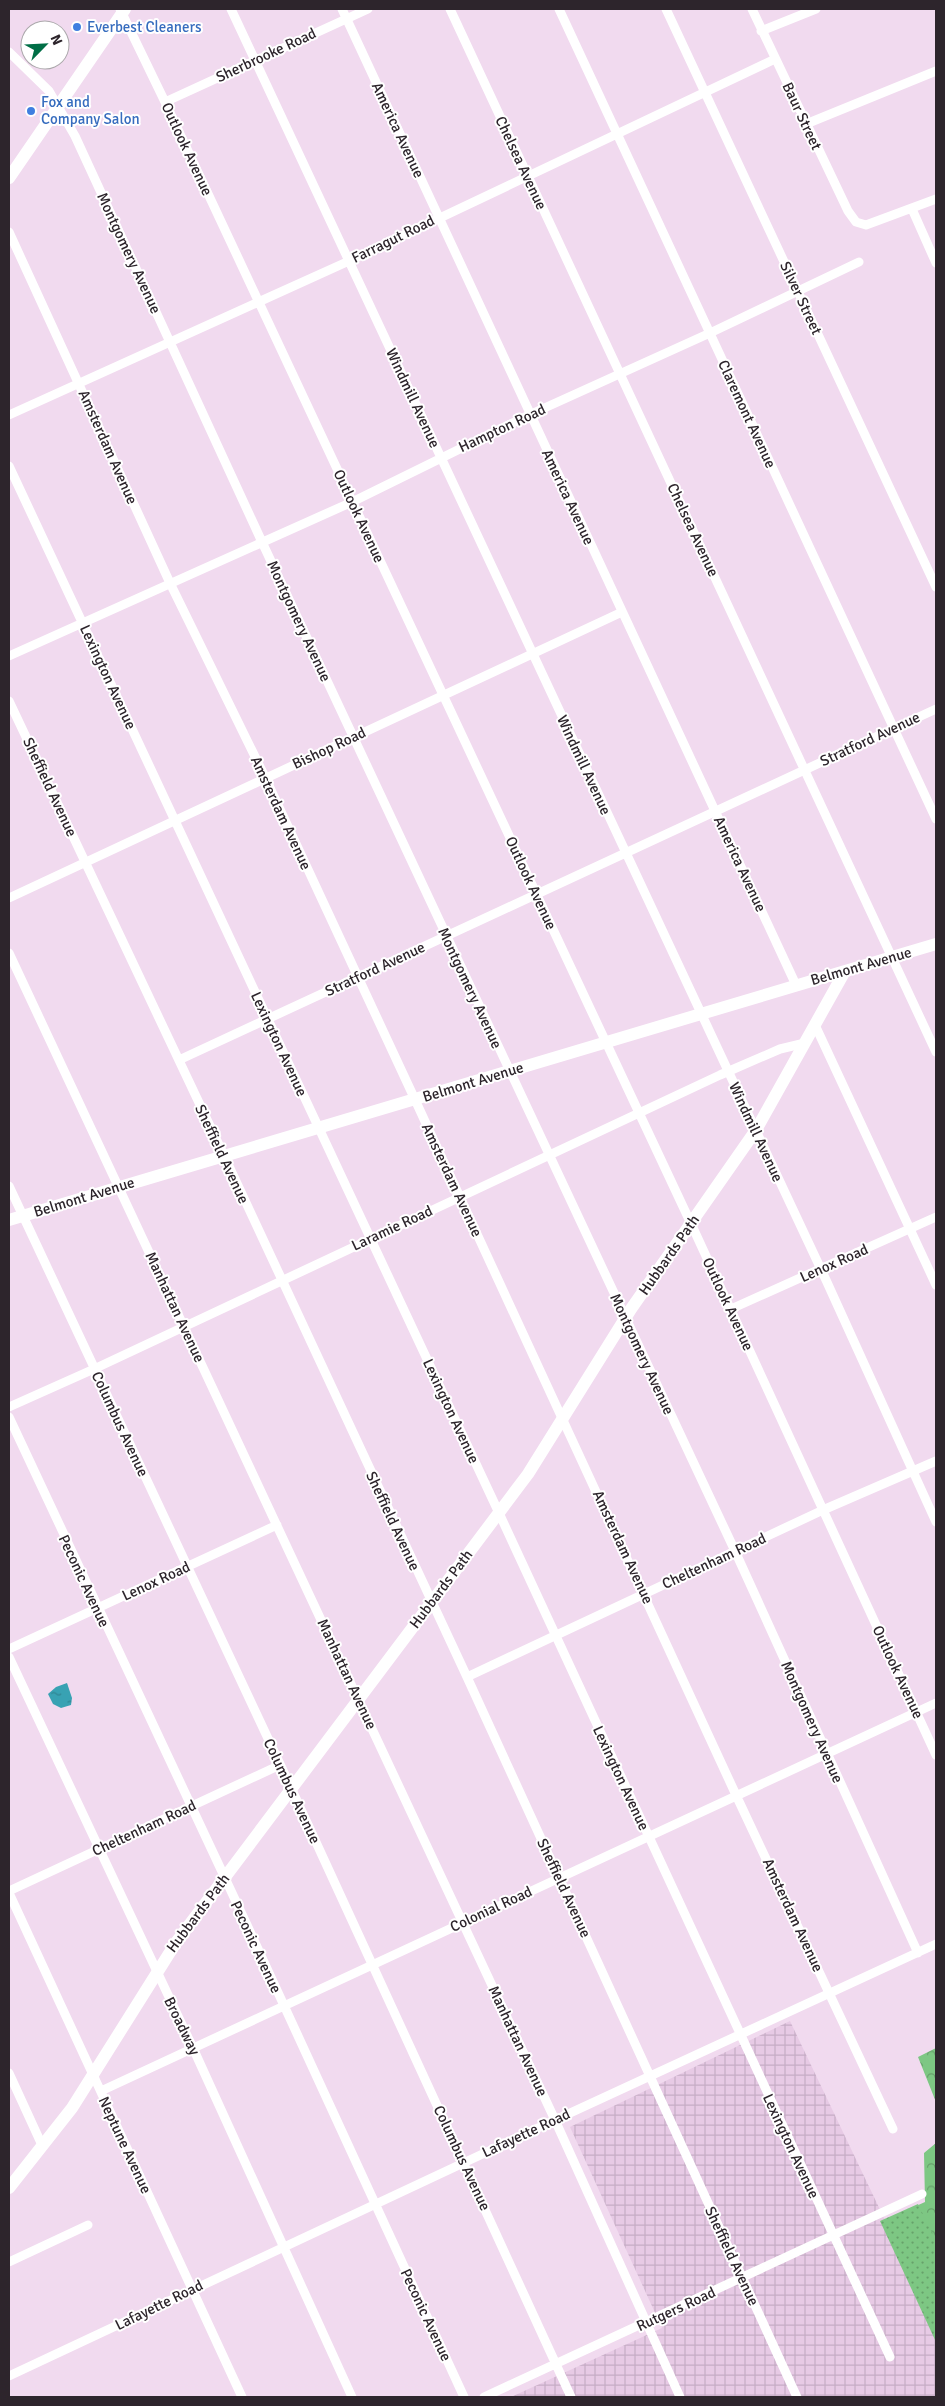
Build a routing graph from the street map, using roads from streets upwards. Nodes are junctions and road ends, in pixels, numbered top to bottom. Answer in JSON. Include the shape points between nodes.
{"nodes":[{"id":1,"x":231,"y":9,"type":"edge"},
{"id":2,"x":342,"y":9,"type":"edge"},
{"id":3,"x":368,"y":9,"type":"edge"},
{"id":4,"x":450,"y":9,"type":"edge"},
{"id":5,"x":559,"y":9,"type":"edge"},
{"id":6,"x":666,"y":9,"type":"edge"},
{"id":7,"x":752,"y":9,"type":"edge"},
{"id":8,"x":816,"y":9,"type":"edge"},
{"id":9,"x":122,"y":10,"type":"edge"},
{"id":10,"x":346,"y":18,"type":"junction"},
{"id":11,"x":761,"y":31,"type":"junction"},
{"id":12,"x":9,"y":52,"type":"edge"},
{"id":13,"x":775,"y":59,"type":"junction"},
{"id":14,"x":256,"y":60,"type":"junction"},
{"id":15,"x":936,"y":71,"type":"edge"},
{"id":16,"x":706,"y":92,"type":"junction"},
{"id":17,"x":165,"y":102,"type":"junction"},
{"id":18,"x":58,"y":105,"type":"junction"},
{"id":19,"x":806,"y":124,"type":"junction"},
{"id":20,"x":617,"y":135,"type":"junction"},
{"id":21,"x":527,"y":176,"type":"junction"},
{"id":22,"x":9,"y":178,"type":"edge"},
{"id":23,"x":936,"y":199,"type":"edge"},
{"id":24,"x":912,"y":209,"type":"junction"},
{"id":25,"x":439,"y":217,"type":"junction"},
{"id":26,"x":9,"y":232,"type":"edge"},
{"id":27,"x":349,"y":261,"type":"junction"},
{"id":28,"x":859,"y":262,"type":"dead end"},
{"id":29,"x":936,"y":263,"type":"edge"},
{"id":30,"x":797,"y":292,"type":"junction"},
{"id":31,"x":258,"y":302,"type":"junction"},
{"id":32,"x":710,"y":334,"type":"junction"},
{"id":33,"x":171,"y":342,"type":"junction"},
{"id":34,"x":620,"y":375,"type":"junction"},
{"id":35,"x":80,"y":383,"type":"junction"},
{"id":36,"x":9,"y":415,"type":"edge"},
{"id":37,"x":529,"y":415,"type":"junction"},
{"id":38,"x":441,"y":457,"type":"junction"},
{"id":39,"x":9,"y":466,"type":"edge"},
{"id":40,"x":352,"y":502,"type":"junction"},
{"id":41,"x":262,"y":542,"type":"junction"},
{"id":42,"x":170,"y":583,"type":"junction"},
{"id":43,"x":936,"y":587,"type":"edge"},
{"id":44,"x":622,"y":612,"type":"junction"},
{"id":45,"x":82,"y":622,"type":"junction"},
{"id":46,"x":532,"y":654,"type":"junction"},
{"id":47,"x":9,"y":656,"type":"edge"},
{"id":48,"x":443,"y":695,"type":"junction"},
{"id":49,"x":9,"y":701,"type":"edge"},
{"id":50,"x":936,"y":708,"type":"edge"},
{"id":51,"x":894,"y":728,"type":"junction"},
{"id":52,"x":354,"y":736,"type":"junction"},
{"id":53,"x":804,"y":769,"type":"junction"},
{"id":54,"x":264,"y":777,"type":"junction"},
{"id":55,"x":715,"y":810,"type":"junction"},
{"id":56,"x":936,"y":819,"type":"edge"},
{"id":57,"x":174,"y":820,"type":"junction"},
{"id":58,"x":626,"y":852,"type":"junction"},
{"id":59,"x":85,"y":862,"type":"junction"},
{"id":60,"x":536,"y":894,"type":"junction"},
{"id":61,"x":9,"y":898,"type":"edge"},
{"id":62,"x":446,"y":935,"type":"junction"},
{"id":63,"x":936,"y":944,"type":"edge"},
{"id":64,"x":9,"y":953,"type":"edge"},
{"id":65,"x":893,"y":957,"type":"junction"},
{"id":66,"x":845,"y":971,"type":"junction"},
{"id":67,"x":358,"y":977,"type":"junction"},
{"id":68,"x":796,"y":985,"type":"junction"},
{"id":69,"x":701,"y":1013,"type":"junction"},
{"id":70,"x":267,"y":1019,"type":"junction"},
{"id":71,"x":815,"y":1025,"type":"junction"},
{"id":72,"x":605,"y":1043,"type":"junction"},
{"id":73,"x":805,"y":1043,"type":"junction"},
{"id":74,"x":936,"y":1052,"type":"edge"},
{"id":75,"x":179,"y":1060,"type":"junction"},
{"id":76,"x":510,"y":1071,"type":"junction"},
{"id":77,"x":728,"y":1071,"type":"junction"},
{"id":78,"x":415,"y":1099,"type":"junction"},
{"id":79,"x":639,"y":1112,"type":"junction"},
{"id":80,"x":318,"y":1128,"type":"junction"},
{"id":81,"x":756,"y":1130,"type":"junction"},
{"id":82,"x":550,"y":1155,"type":"junction"},
{"id":83,"x":223,"y":1156,"type":"junction"},
{"id":84,"x":9,"y":1186,"type":"edge"},
{"id":85,"x":118,"y":1187,"type":"junction"},
{"id":86,"x":460,"y":1197,"type":"junction"},
{"id":87,"x":23,"y":1216,"type":"junction"},
{"id":88,"x":936,"y":1217,"type":"edge"},
{"id":89,"x":9,"y":1220,"type":"edge"},
{"id":90,"x":691,"y":1224,"type":"junction"},
{"id":91,"x":911,"y":1228,"type":"junction"},
{"id":92,"x":370,"y":1238,"type":"junction"},
{"id":93,"x":821,"y":1269,"type":"junction"},
{"id":94,"x":280,"y":1280,"type":"junction"},
{"id":95,"x":936,"y":1285,"type":"edge"},
{"id":96,"x":731,"y":1309,"type":"junction"},
{"id":97,"x":625,"y":1318,"type":"junction"},
{"id":98,"x":183,"y":1326,"type":"junction"},
{"id":99,"x":94,"y":1369,"type":"junction"},
{"id":100,"x":9,"y":1407,"type":"edge"},
{"id":101,"x":9,"y":1417,"type":"edge"},
{"id":102,"x":563,"y":1419,"type":"junction"},
{"id":103,"x":936,"y":1461,"type":"edge"},
{"id":104,"x":913,"y":1472,"type":"junction"},
{"id":105,"x":823,"y":1510,"type":"junction"},
{"id":106,"x":499,"y":1513,"type":"junction"},
{"id":107,"x":936,"y":1522,"type":"edge"},
{"id":108,"x":277,"y":1525,"type":"junction"},
{"id":109,"x":735,"y":1551,"type":"junction"},
{"id":110,"x":187,"y":1567,"type":"junction"},
{"id":111,"x":644,"y":1593,"type":"junction"},
{"id":112,"x":431,"y":1601,"type":"junction"},
{"id":113,"x":97,"y":1608,"type":"junction"},
{"id":114,"x":556,"y":1636,"type":"junction"},
{"id":115,"x":9,"y":1649,"type":"edge"},
{"id":116,"x":9,"y":1657,"type":"edge"},
{"id":117,"x":467,"y":1677,"type":"junction"},
{"id":118,"x":358,"y":1699,"type":"junction"},
{"id":119,"x":936,"y":1703,"type":"edge"},
{"id":120,"x":916,"y":1712,"type":"junction"},
{"id":121,"x":827,"y":1754,"type":"junction"},
{"id":122,"x":936,"y":1755,"type":"edge"},
{"id":123,"x":280,"y":1765,"type":"junction"},
{"id":124,"x":292,"y":1790,"type":"junction"},
{"id":125,"x":736,"y":1795,"type":"junction"},
{"id":126,"x":190,"y":1807,"type":"junction"},
{"id":127,"x":648,"y":1836,"type":"junction"},
{"id":128,"x":98,"y":1849,"type":"junction"},
{"id":129,"x":559,"y":1877,"type":"junction"},
{"id":130,"x":224,"y":1879,"type":"junction"},
{"id":131,"x":9,"y":1892,"type":"edge"},
{"id":132,"x":462,"y":1922,"type":"junction"},
{"id":133,"x":936,"y":1944,"type":"edge"},
{"id":134,"x":918,"y":1953,"type":"junction"},
{"id":135,"x":372,"y":1964,"type":"junction"},
{"id":136,"x":156,"y":1972,"type":"junction"},
{"id":137,"x":830,"y":1994,"type":"junction"},
{"id":138,"x":284,"y":2005,"type":"junction"},
{"id":139,"x":739,"y":2036,"type":"junction"},
{"id":140,"x":193,"y":2048,"type":"junction"},
{"id":141,"x":9,"y":2073,"type":"edge"},
{"id":142,"x":92,"y":2073,"type":"junction"},
{"id":143,"x":652,"y":2076,"type":"junction"},
{"id":144,"x":101,"y":2092,"type":"junction"},
{"id":145,"x":555,"y":2120,"type":"junction"},
{"id":146,"x":893,"y":2129,"type":"dead end"},
{"id":147,"x":42,"y":2145,"type":"junction"},
{"id":148,"x":464,"y":2162,"type":"junction"},
{"id":149,"x":9,"y":2188,"type":"edge"},
{"id":150,"x":922,"y":2194,"type":"dead end"},
{"id":151,"x":376,"y":2204,"type":"junction"},
{"id":152,"x":88,"y":2225,"type":"dead end"},
{"id":153,"x":832,"y":2236,"type":"junction"},
{"id":154,"x":285,"y":2247,"type":"junction"},
{"id":155,"x":9,"y":2262,"type":"edge"},
{"id":156,"x":742,"y":2278,"type":"junction"},
{"id":157,"x":192,"y":2289,"type":"junction"},
{"id":158,"x":646,"y":2322,"type":"junction"},
{"id":159,"x":890,"y":2357,"type":"dead end"},
{"id":160,"x":556,"y":2364,"type":"junction"},
{"id":161,"x":9,"y":2376,"type":"edge"},
{"id":162,"x":242,"y":2397,"type":"edge"},
{"id":163,"x":352,"y":2397,"type":"edge"},
{"id":164,"x":464,"y":2397,"type":"edge"},
{"id":165,"x":484,"y":2397,"type":"edge"},
{"id":166,"x":571,"y":2397,"type":"edge"},
{"id":167,"x":680,"y":2397,"type":"edge"},
{"id":168,"x":797,"y":2397,"type":"edge"}],
"edges":[{"from":1,"to":14,"type":"street","name":"Windmill Avenue"},
{"from":2,"to":10,"type":"street","name":"America Avenue"},
{"from":3,"to":10,"type":"street","name":"Sherbrooke Road"},
{"from":4,"to":21,"type":"street","name":"Chelsea Avenue"},
{"from":5,"to":20,"type":"street","name":"Claremont Avenue"},
{"from":6,"to":16,"type":"street","name":"Silver Street"},
{"from":7,"to":11,"type":"street","name":"Baur Street"},
{"from":8,"to":11,"type":"street"},
{"from":9,"to":17,"type":"street","name":"Outlook Avenue"},
{"from":9,"to":18,"type":"street"},
{"from":10,"to":14,"type":"street","name":"Sherbrooke Road"},
{"from":10,"to":25,"type":"street","name":"America Avenue"},
{"from":11,"to":13,"type":"street","name":"Baur Street"},
{"from":12,"to":18,"type":"street","name":"Montgomery Avenue","via":[[49,91]]},
{"from":13,"to":16,"type":"street","name":"Farragut Road"},
{"from":13,"to":19,"type":"street","name":"Baur Street"},
{"from":14,"to":17,"type":"street","name":"Sherbrooke Road"},
{"from":14,"to":27,"type":"street","name":"Windmill Avenue"},
{"from":15,"to":19,"type":"street"},
{"from":16,"to":20,"type":"street","name":"Farragut Road"},
{"from":16,"to":30,"type":"street","name":"Silver Street"},
{"from":17,"to":31,"type":"street","name":"Outlook Avenue"},
{"from":18,"to":22,"type":"street"},
{"from":18,"to":33,"type":"street","name":"Montgomery Avenue"},
{"from":19,"to":24,"type":"street","name":"Baur Street","via":[[856,222],[866,225]]},
{"from":20,"to":21,"type":"street","name":"Farragut Road"},
{"from":20,"to":32,"type":"street","name":"Claremont Avenue"},
{"from":21,"to":25,"type":"street","name":"Farragut Road"},
{"from":21,"to":34,"type":"street","name":"Chelsea Avenue"},
{"from":23,"to":24,"type":"street"},
{"from":24,"to":29,"type":"street"},
{"from":25,"to":27,"type":"street","name":"Farragut Road"},
{"from":25,"to":37,"type":"street","name":"America Avenue"},
{"from":26,"to":35,"type":"street","name":"Amsterdam Avenue"},
{"from":27,"to":31,"type":"street","name":"Farragut Road"},
{"from":27,"to":38,"type":"street","name":"Windmill Avenue"},
{"from":28,"to":30,"type":"street","name":"Hampton Road"},
{"from":30,"to":32,"type":"street","name":"Hampton Road"},
{"from":30,"to":43,"type":"street","name":"Silver Street"},
{"from":31,"to":33,"type":"street","name":"Farragut Road"},
{"from":31,"to":40,"type":"street","name":"Outlook Avenue"},
{"from":32,"to":34,"type":"street","name":"Hampton Road"},
{"from":32,"to":51,"type":"street","name":"Claremont Avenue"},
{"from":33,"to":35,"type":"street","name":"Farragut Road"},
{"from":33,"to":41,"type":"street","name":"Montgomery Avenue"},
{"from":34,"to":37,"type":"street","name":"Hampton Road"},
{"from":34,"to":53,"type":"street","name":"Chelsea Avenue"},
{"from":35,"to":36,"type":"street","name":"Farragut Road"},
{"from":35,"to":42,"type":"street","name":"Amsterdam Avenue"},
{"from":37,"to":38,"type":"street","name":"Hampton Road"},
{"from":37,"to":44,"type":"street","name":"America Avenue"},
{"from":38,"to":40,"type":"street","name":"Hampton Road"},
{"from":38,"to":46,"type":"street","name":"Windmill Avenue"},
{"from":39,"to":45,"type":"street","name":"Lexington Avenue"},
{"from":40,"to":41,"type":"street","name":"Hampton Road"},
{"from":40,"to":48,"type":"street","name":"Outlook Avenue"},
{"from":41,"to":42,"type":"street","name":"Hampton Road"},
{"from":41,"to":52,"type":"street","name":"Montgomery Avenue"},
{"from":42,"to":45,"type":"street","name":"Hampton Road"},
{"from":42,"to":54,"type":"street","name":"Amsterdam Avenue"},
{"from":44,"to":46,"type":"street","name":"Bishop Road"},
{"from":44,"to":55,"type":"street","name":"America Avenue"},
{"from":45,"to":47,"type":"street","name":"Hampton Road"},
{"from":45,"to":57,"type":"street","name":"Lexington Avenue"},
{"from":46,"to":48,"type":"street","name":"Bishop Road"},
{"from":46,"to":58,"type":"street","name":"Windmill Avenue"},
{"from":48,"to":52,"type":"street","name":"Bishop Road"},
{"from":48,"to":60,"type":"street","name":"Outlook Avenue"},
{"from":49,"to":59,"type":"street","name":"Sheffield Avenue"},
{"from":50,"to":51,"type":"street","name":"Stratford Avenue"},
{"from":51,"to":53,"type":"street","name":"Stratford Avenue"},
{"from":51,"to":56,"type":"street","name":"Claremont Avenue"},
{"from":52,"to":54,"type":"street","name":"Bishop Road"},
{"from":52,"to":62,"type":"street","name":"Montgomery Avenue"},
{"from":53,"to":55,"type":"street","name":"Stratford Avenue"},
{"from":53,"to":65,"type":"street","name":"Chelsea Avenue"},
{"from":54,"to":57,"type":"street","name":"Bishop Road"},
{"from":54,"to":67,"type":"street","name":"Amsterdam Avenue"},
{"from":55,"to":58,"type":"street","name":"Stratford Avenue"},
{"from":55,"to":68,"type":"street","name":"America Avenue"},
{"from":57,"to":59,"type":"street","name":"Bishop Road"},
{"from":57,"to":70,"type":"street","name":"Lexington Avenue"},
{"from":58,"to":60,"type":"street","name":"Stratford Avenue"},
{"from":58,"to":69,"type":"street","name":"Windmill Avenue"},
{"from":59,"to":61,"type":"street","name":"Bishop Road"},
{"from":59,"to":75,"type":"street","name":"Sheffield Avenue"},
{"from":60,"to":62,"type":"street","name":"Stratford Avenue"},
{"from":60,"to":72,"type":"street","name":"Outlook Avenue"},
{"from":62,"to":67,"type":"street","name":"Stratford Avenue"},
{"from":62,"to":76,"type":"street","name":"Montgomery Avenue"},
{"from":63,"to":65,"type":"street","name":"Belmont Avenue"},
{"from":64,"to":85,"type":"street","name":"Manhattan Avenue"},
{"from":65,"to":66,"type":"street","name":"Belmont Avenue"},
{"from":65,"to":74,"type":"street","name":"Chelsea Avenue"},
{"from":66,"to":68,"type":"street","name":"Belmont Avenue"},
{"from":66,"to":71,"type":"street","name":"Hubbards Path"},
{"from":67,"to":70,"type":"street","name":"Stratford Avenue"},
{"from":67,"to":78,"type":"street","name":"Amsterdam Avenue"},
{"from":68,"to":69,"type":"street","name":"Belmont Avenue"},
{"from":69,"to":72,"type":"street","name":"Belmont Avenue"},
{"from":69,"to":77,"type":"street","name":"Windmill Avenue"},
{"from":70,"to":75,"type":"street","name":"Stratford Avenue"},
{"from":70,"to":80,"type":"street","name":"Lexington Avenue"},
{"from":71,"to":73,"type":"street","name":"Hubbards Path"},
{"from":71,"to":91,"type":"street"},
{"from":72,"to":76,"type":"street","name":"Belmont Avenue"},
{"from":72,"to":79,"type":"street","name":"Outlook Avenue"},
{"from":73,"to":77,"type":"street","name":"Laramie Road"},
{"from":73,"to":81,"type":"street","name":"Hubbards Path"},
{"from":75,"to":83,"type":"street","name":"Sheffield Avenue"},
{"from":76,"to":78,"type":"street","name":"Belmont Avenue"},
{"from":76,"to":82,"type":"street","name":"Montgomery Avenue"},
{"from":77,"to":79,"type":"street","name":"Laramie Road"},
{"from":77,"to":81,"type":"street","name":"Windmill Avenue"},
{"from":78,"to":80,"type":"street","name":"Belmont Avenue"},
{"from":78,"to":86,"type":"street","name":"Amsterdam Avenue"},
{"from":79,"to":82,"type":"street","name":"Laramie Road"},
{"from":79,"to":90,"type":"street","name":"Outlook Avenue"},
{"from":80,"to":83,"type":"street","name":"Belmont Avenue"},
{"from":80,"to":92,"type":"street","name":"Lexington Avenue"},
{"from":81,"to":90,"type":"street","name":"Hubbards Path"},
{"from":81,"to":93,"type":"street","name":"Windmill Avenue"},
{"from":82,"to":86,"type":"street","name":"Laramie Road"},
{"from":82,"to":97,"type":"street","name":"Montgomery Avenue"},
{"from":83,"to":85,"type":"street","name":"Belmont Avenue"},
{"from":83,"to":94,"type":"street","name":"Sheffield Avenue"},
{"from":84,"to":87,"type":"street","name":"Columbus Avenue"},
{"from":85,"to":87,"type":"street","name":"Belmont Avenue"},
{"from":85,"to":98,"type":"street","name":"Manhattan Avenue"},
{"from":86,"to":92,"type":"street","name":"Laramie Road"},
{"from":86,"to":102,"type":"street","name":"Amsterdam Avenue"},
{"from":87,"to":89,"type":"street","name":"Belmont Avenue"},
{"from":87,"to":99,"type":"street","name":"Columbus Avenue"},
{"from":88,"to":91,"type":"street","name":"Lenox Road"},
{"from":90,"to":96,"type":"street","name":"Outlook Avenue"},
{"from":90,"to":97,"type":"street","name":"Hubbards Path"},
{"from":91,"to":93,"type":"street","name":"Lenox Road"},
{"from":91,"to":95,"type":"street"},
{"from":92,"to":94,"type":"street","name":"Laramie Road"},
{"from":92,"to":106,"type":"street","name":"Lexington Avenue"},
{"from":93,"to":96,"type":"street","name":"Lenox Road"},
{"from":93,"to":104,"type":"street","name":"Windmill Avenue"},
{"from":94,"to":98,"type":"street","name":"Laramie Road"},
{"from":94,"to":112,"type":"street","name":"Sheffield Avenue"},
{"from":96,"to":105,"type":"street","name":"Outlook Avenue"},
{"from":97,"to":102,"type":"street","name":"Hubbards Path"},
{"from":97,"to":109,"type":"street","name":"Montgomery Avenue"},
{"from":98,"to":99,"type":"street","name":"Laramie Road"},
{"from":98,"to":108,"type":"street","name":"Manhattan Avenue"},
{"from":99,"to":100,"type":"street","name":"Laramie Road"},
{"from":99,"to":110,"type":"street","name":"Columbus Avenue"},
{"from":101,"to":113,"type":"street","name":"Peconic Avenue"},
{"from":102,"to":106,"type":"street","name":"Hubbards Path"},
{"from":102,"to":111,"type":"street","name":"Amsterdam Avenue"},
{"from":103,"to":104,"type":"street","name":"Cheltenham Road"},
{"from":104,"to":105,"type":"street","name":"Cheltenham Road"},
{"from":104,"to":107,"type":"street","name":"Windmill Avenue"},
{"from":105,"to":109,"type":"street","name":"Cheltenham Road"},
{"from":105,"to":120,"type":"street","name":"Outlook Avenue"},
{"from":106,"to":112,"type":"street","name":"Hubbards Path"},
{"from":106,"to":114,"type":"street","name":"Lexington Avenue"},
{"from":108,"to":110,"type":"street","name":"Lenox Road"},
{"from":108,"to":118,"type":"street","name":"Manhattan Avenue"},
{"from":109,"to":111,"type":"street","name":"Cheltenham Road"},
{"from":109,"to":121,"type":"street","name":"Montgomery Avenue"},
{"from":110,"to":113,"type":"street","name":"Lenox Road"},
{"from":110,"to":123,"type":"street","name":"Columbus Avenue"},
{"from":111,"to":114,"type":"street","name":"Cheltenham Road"},
{"from":111,"to":125,"type":"street","name":"Amsterdam Avenue"},
{"from":112,"to":117,"type":"street","name":"Sheffield Avenue"},
{"from":112,"to":118,"type":"street","name":"Hubbards Path"},
{"from":113,"to":115,"type":"street","name":"Lenox Road"},
{"from":113,"to":126,"type":"street","name":"Peconic Avenue"},
{"from":114,"to":117,"type":"street","name":"Cheltenham Road"},
{"from":114,"to":127,"type":"street","name":"Lexington Avenue"},
{"from":116,"to":128,"type":"street","name":"Broadway"},
{"from":117,"to":129,"type":"street","name":"Sheffield Avenue"},
{"from":118,"to":124,"type":"street","name":"Hubbards Path"},
{"from":118,"to":132,"type":"street","name":"Manhattan Avenue"},
{"from":119,"to":120,"type":"street","name":"Colonial Road"},
{"from":120,"to":121,"type":"street","name":"Colonial Road"},
{"from":120,"to":122,"type":"street","name":"Outlook Avenue"},
{"from":121,"to":125,"type":"street","name":"Colonial Road"},
{"from":121,"to":134,"type":"street","name":"Montgomery Avenue"},
{"from":123,"to":124,"type":"street","name":"Columbus Avenue"},
{"from":123,"to":126,"type":"street","name":"Cheltenham Road"},
{"from":124,"to":130,"type":"street","name":"Hubbards Path"},
{"from":124,"to":135,"type":"street","name":"Columbus Avenue"},
{"from":125,"to":127,"type":"street","name":"Colonial Road"},
{"from":125,"to":137,"type":"street","name":"Amsterdam Avenue"},
{"from":126,"to":128,"type":"street","name":"Cheltenham Road"},
{"from":126,"to":130,"type":"street","name":"Peconic Avenue"},
{"from":127,"to":129,"type":"street","name":"Colonial Road"},
{"from":127,"to":139,"type":"street","name":"Lexington Avenue"},
{"from":128,"to":131,"type":"street","name":"Cheltenham Road"},
{"from":128,"to":136,"type":"street","name":"Broadway"},
{"from":129,"to":132,"type":"street","name":"Colonial Road"},
{"from":129,"to":143,"type":"street","name":"Sheffield Avenue"},
{"from":130,"to":136,"type":"street","name":"Hubbards Path"},
{"from":130,"to":138,"type":"street","name":"Peconic Avenue"},
{"from":131,"to":142,"type":"street","name":"Neptune Avenue"},
{"from":132,"to":135,"type":"street","name":"Colonial Road"},
{"from":132,"to":145,"type":"street","name":"Manhattan Avenue"},
{"from":133,"to":134,"type":"street","name":"Lafayette Road"},
{"from":134,"to":137,"type":"street","name":"Lafayette Road"},
{"from":135,"to":138,"type":"street","name":"Colonial Road"},
{"from":135,"to":148,"type":"street","name":"Columbus Avenue"},
{"from":136,"to":140,"type":"street","name":"Broadway"},
{"from":136,"to":142,"type":"street","name":"Hubbards Path"},
{"from":137,"to":139,"type":"street","name":"Lafayette Road"},
{"from":137,"to":146,"type":"street","name":"Amsterdam Avenue"},
{"from":138,"to":140,"type":"street","name":"Colonial Road"},
{"from":138,"to":151,"type":"street","name":"Peconic Avenue"},
{"from":139,"to":143,"type":"street","name":"Lafayette Road"},
{"from":139,"to":153,"type":"street","name":"Lexington Avenue"},
{"from":140,"to":144,"type":"street","name":"Colonial Road"},
{"from":140,"to":154,"type":"street","name":"Broadway"},
{"from":141,"to":147,"type":"street"},
{"from":142,"to":144,"type":"street","name":"Neptune Avenue"},
{"from":142,"to":147,"type":"street","name":"Hubbards Path","via":[[72,2108]]},
{"from":143,"to":145,"type":"street","name":"Lafayette Road"},
{"from":143,"to":156,"type":"street","name":"Sheffield Avenue"},
{"from":144,"to":157,"type":"street","name":"Neptune Avenue"},
{"from":145,"to":148,"type":"street","name":"Lafayette Road"},
{"from":145,"to":158,"type":"street","name":"Manhattan Avenue"},
{"from":147,"to":149,"type":"street","name":"Hubbards Path"},
{"from":148,"to":151,"type":"street","name":"Lafayette Road"},
{"from":148,"to":160,"type":"street","name":"Columbus Avenue"},
{"from":150,"to":153,"type":"street","name":"Rutgers Road"},
{"from":151,"to":154,"type":"street","name":"Lafayette Road"},
{"from":151,"to":164,"type":"street","name":"Peconic Avenue"},
{"from":152,"to":155,"type":"street"},
{"from":153,"to":156,"type":"street","name":"Rutgers Road"},
{"from":153,"to":159,"type":"street","name":"Lexington Avenue"},
{"from":154,"to":157,"type":"street","name":"Lafayette Road"},
{"from":154,"to":163,"type":"street","name":"Broadway"},
{"from":156,"to":158,"type":"street","name":"Rutgers Road"},
{"from":156,"to":168,"type":"street","name":"Sheffield Avenue"},
{"from":157,"to":161,"type":"street","name":"Lafayette Road"},
{"from":157,"to":162,"type":"street","name":"Neptune Avenue"},
{"from":158,"to":160,"type":"street","name":"Rutgers Road"},
{"from":158,"to":167,"type":"street","name":"Manhattan Avenue"},
{"from":160,"to":165,"type":"street","name":"Rutgers Road"},
{"from":160,"to":166,"type":"street","name":"Columbus Avenue"}]}
